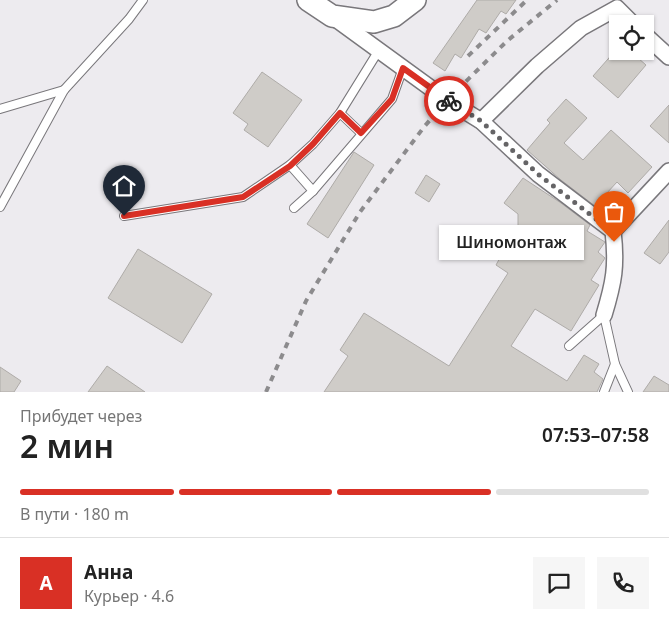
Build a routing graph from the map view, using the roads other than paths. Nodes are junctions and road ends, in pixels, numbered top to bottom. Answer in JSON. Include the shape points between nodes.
{"nodes":[{"id":1,"x":143,"y":0,"type":"edge"},
{"id":2,"x":308,"y":0,"type":"edge"},
{"id":3,"x":415,"y":0,"type":"edge"},
{"id":4,"x":621,"y":4,"type":"edge"},
{"id":5,"x":628,"y":15,"type":"edge"},
{"id":6,"x":332,"y":16,"type":"junction"},
{"id":7,"x":654,"y":43,"type":"edge"},
{"id":8,"x":379,"y":50,"type":"junction"},
{"id":9,"x":669,"y":57,"type":"edge"},
{"id":10,"x":403,"y":68,"type":"junction"},
{"id":11,"x":64,"y":90,"type":"junction"},
{"id":12,"x":0,"y":109,"type":"edge"},
{"id":13,"x":340,"y":113,"type":"junction"},
{"id":14,"x":481,"y":121,"type":"junction"},
{"id":15,"x":361,"y":133,"type":"junction"},
{"id":16,"x":290,"y":166,"type":"junction"},
{"id":17,"x":669,"y":171,"type":"edge"},
{"id":18,"x":312,"y":191,"type":"junction"},
{"id":19,"x":0,"y":207,"type":"edge"},
{"id":20,"x":294,"y":208,"type":"dead end"},
{"id":21,"x":124,"y":216,"type":"dead end"},
{"id":22,"x":613,"y":232,"type":"junction"},
{"id":23,"x":604,"y":315,"type":"junction"},
{"id":24,"x":569,"y":346,"type":"dead end"},
{"id":25,"x":615,"y":364,"type":"junction"},
{"id":26,"x":604,"y":392,"type":"edge"},
{"id":27,"x":628,"y":392,"type":"edge"}],
"edges":[{"from":1,"to":11,"type":"lane"},
{"from":2,"to":6,"type":"main road"},
{"from":3,"to":6,"type":"main road","via":[[394,16],[374,22]]},
{"from":4,"to":5,"type":"street"},
{"from":4,"to":14,"type":"street","via":[[581,28]]},
{"from":6,"to":8,"type":"street"},
{"from":7,"to":9,"type":"street"},
{"from":8,"to":10,"type":"street"},
{"from":8,"to":13,"type":"lane"},
{"from":10,"to":14,"type":"street"},
{"from":10,"to":15,"type":"lane","via":[[392,99]]},
{"from":11,"to":12,"type":"lane"},
{"from":11,"to":19,"type":"lane"},
{"from":13,"to":15,"type":"lane"},
{"from":13,"to":16,"type":"lane"},
{"from":14,"to":22,"type":"street","via":[[538,174]]},
{"from":15,"to":18,"type":"lane"},
{"from":16,"to":18,"type":"lane"},
{"from":16,"to":21,"type":"lane","via":[[243,197]]},
{"from":17,"to":22,"type":"street"},
{"from":18,"to":20,"type":"lane"},
{"from":22,"to":23,"type":"street","via":[[615,269]]},
{"from":23,"to":24,"type":"lane"},
{"from":23,"to":25,"type":"lane"},
{"from":25,"to":26,"type":"lane"},
{"from":25,"to":27,"type":"lane"}]}
